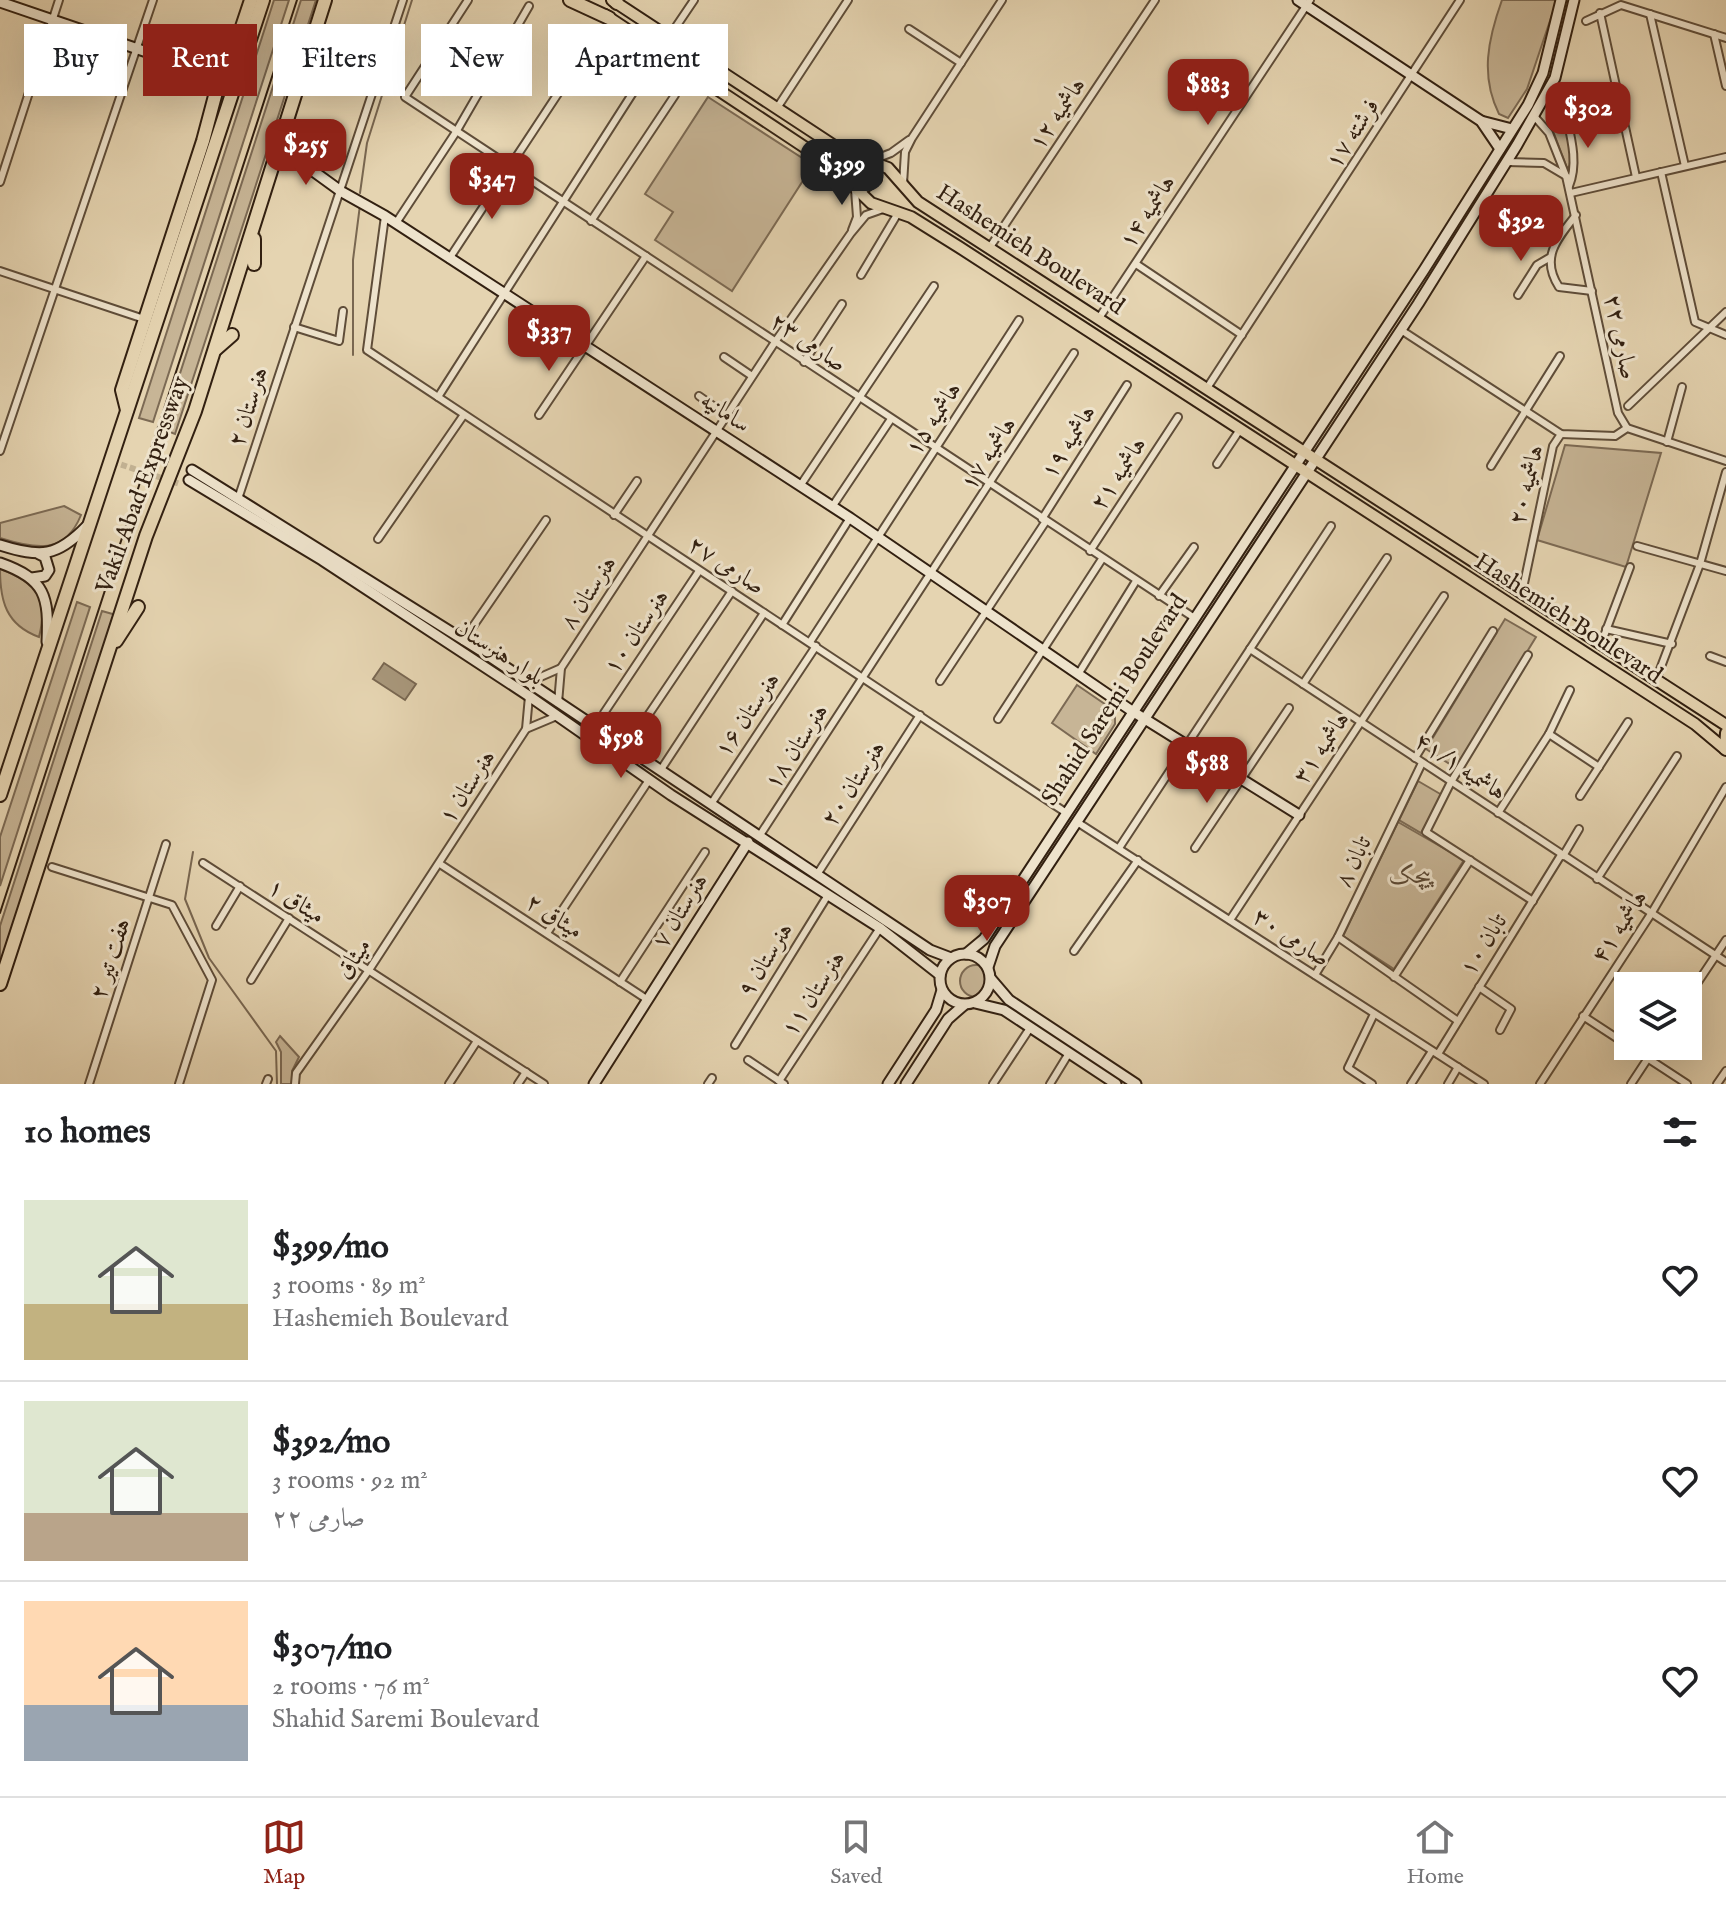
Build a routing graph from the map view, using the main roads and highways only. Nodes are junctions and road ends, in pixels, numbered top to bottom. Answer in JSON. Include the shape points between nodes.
{"nodes":[{"id":1,"x":251,"y":0,"type":"edge"},
{"id":2,"x":263,"y":0,"type":"edge"},
{"id":3,"x":325,"y":0,"type":"edge"},
{"id":4,"x":570,"y":0,"type":"edge"},
{"id":5,"x":583,"y":0,"type":"edge"},
{"id":6,"x":1561,"y":0,"type":"edge"},
{"id":7,"x":1574,"y":0,"type":"edge"},
{"id":8,"x":614,"y":1,"type":"edge"},
{"id":9,"x":0,"y":2,"type":"edge"},
{"id":10,"x":1305,"y":2,"type":"edge"},
{"id":11,"x":609,"y":18,"type":"junction"},
{"id":12,"x":243,"y":24,"type":"edge"},
{"id":13,"x":317,"y":24,"type":"edge"},
{"id":14,"x":143,"y":50,"type":"edge"},
{"id":15,"x":215,"y":96,"type":"edge"},
{"id":16,"x":295,"y":96,"type":"edge"},
{"id":17,"x":1481,"y":121,"type":"junction"},
{"id":18,"x":1512,"y":129,"type":"junction"},
{"id":19,"x":1500,"y":149,"type":"junction"},
{"id":20,"x":291,"y":155,"type":"dead end"},
{"id":21,"x":871,"y":163,"type":"junction"},
{"id":22,"x":856,"y":187,"type":"junction"},
{"id":23,"x":254,"y":224,"type":"junction"},
{"id":24,"x":254,"y":264,"type":"dead end"},
{"id":25,"x":1424,"y":270,"type":"junction"},
{"id":26,"x":1435,"y":278,"type":"junction"},
{"id":27,"x":1062,"y":294,"type":"junction"},
{"id":28,"x":1052,"y":307,"type":"junction"},
{"id":29,"x":232,"y":335,"type":"dead end"},
{"id":30,"x":214,"y":352,"type":"junction"},
{"id":31,"x":127,"y":410,"type":"junction"},
{"id":32,"x":1305,"y":452,"type":"junction"},
{"id":33,"x":1317,"y":460,"type":"junction"},
{"id":34,"x":1297,"y":465,"type":"junction"},
{"id":35,"x":1308,"y":473,"type":"junction"},
{"id":36,"x":87,"y":526,"type":"junction"},
{"id":37,"x":0,"y":545,"type":"edge"},
{"id":38,"x":39,"y":554,"type":"junction"},
{"id":39,"x":0,"y":563,"type":"edge"},
{"id":40,"x":32,"y":578,"type":"junction"},
{"id":41,"x":1534,"y":600,"type":"junction"},
{"id":42,"x":138,"y":607,"type":"dead end"},
{"id":43,"x":1524,"y":615,"type":"junction"},
{"id":44,"x":47,"y":651,"type":"junction"},
{"id":45,"x":483,"y":652,"type":"junction"},
{"id":46,"x":108,"y":653,"type":"junction"},
{"id":47,"x":475,"y":663,"type":"junction"},
{"id":48,"x":1132,"y":711,"type":"junction"},
{"id":49,"x":1145,"y":719,"type":"junction"},
{"id":50,"x":1726,"y":725,"type":"edge"},
{"id":51,"x":1726,"y":733,"type":"edge"},
{"id":52,"x":1726,"y":750,"type":"edge"},
{"id":53,"x":679,"y":784,"type":"junction"},
{"id":54,"x":0,"y":795,"type":"edge"},
{"id":55,"x":671,"y":795,"type":"junction"},
{"id":56,"x":1299,"y":815,"type":"road end"},
{"id":57,"x":748,"y":842,"type":"junction"},
{"id":58,"x":966,"y":954,"type":"junction"},
{"id":59,"x":951,"y":958,"type":"junction"},
{"id":60,"x":988,"y":967,"type":"junction"},
{"id":61,"x":940,"y":975,"type":"junction"},
{"id":62,"x":991,"y":979,"type":"junction"},
{"id":63,"x":0,"y":984,"type":"edge"},
{"id":64,"x":942,"y":990,"type":"junction"},
{"id":65,"x":970,"y":1004,"type":"junction"},
{"id":66,"x":594,"y":1084,"type":"edge"},
{"id":67,"x":888,"y":1084,"type":"edge"},
{"id":68,"x":906,"y":1084,"type":"edge"},
{"id":69,"x":1116,"y":1084,"type":"edge"},
{"id":70,"x":1136,"y":1084,"type":"edge"}],
"edges":[{"from":1,"to":12,"type":"highway"},
{"from":2,"to":31,"type":"highway","name":"Vakil Abad Expressway"},
{"from":3,"to":13,"type":"highway","name":"Vakil Abad Expressway"},
{"from":4,"to":11,"type":"highway"},
{"from":5,"to":11,"type":"main road","name":"Hashemieh Boulevard"},
{"from":6,"to":18,"type":"main road","via":[[1543,73]]},
{"from":7,"to":26,"type":"main road","via":[[1555,78]]},
{"from":8,"to":21,"type":"main road","name":"Hashemieh Boulevard","via":[[842,151]]},
{"from":9,"to":14,"type":"main road"},
{"from":10,"to":17,"type":"main road"},
{"from":11,"to":22,"type":"main road","name":"Hashemieh Boulevard"},
{"from":15,"to":31,"type":"highway","via":[[122,390]]},
{"from":16,"to":23,"type":"highway","name":"Vakil Abad Expressway"},
{"from":17,"to":18,"type":"main road"},
{"from":17,"to":19,"type":"main road"},
{"from":18,"to":19,"type":"main road"},
{"from":19,"to":25,"type":"main road"},
{"from":20,"to":48,"type":"main road","name":"سامانیه","via":[[850,518]]},
{"from":21,"to":22,"type":"main road","via":[[876,179]]},
{"from":21,"to":27,"type":"main road","name":"Hashemieh Boulevard","via":[[888,168],[918,202]]},
{"from":22,"to":28,"type":"main road","name":"Hashemieh Boulevard","via":[[871,203],[894,210]]},
{"from":23,"to":24,"type":"highway"},
{"from":23,"to":30,"type":"highway","name":"Vakil Abad Expressway"},
{"from":25,"to":26,"type":"main road"},
{"from":25,"to":32,"type":"main road"},
{"from":26,"to":33,"type":"main road"},
{"from":27,"to":28,"type":"main road"},
{"from":27,"to":32,"type":"main road","name":"Hashemieh Boulevard"},
{"from":28,"to":34,"type":"main road","name":"Hashemieh Boulevard"},
{"from":29,"to":30,"type":"highway"},
{"from":30,"to":46,"type":"highway","name":"Vakil Abad Expressway"},
{"from":31,"to":36,"type":"highway","name":"Vakil Abad Expressway"},
{"from":32,"to":33,"type":"main road","name":"Hashemieh Boulevard"},
{"from":32,"to":34,"type":"main road","name":"Shahid Saremi Boulevard"},
{"from":33,"to":35,"type":"main road","name":"Shahid Saremi Boulevard"},
{"from":33,"to":41,"type":"main road","name":"Hashemieh Boulevard"},
{"from":34,"to":35,"type":"main road","name":"Hashemieh Boulevard"},
{"from":34,"to":48,"type":"main road","name":"Shahid Saremi Boulevard"},
{"from":35,"to":43,"type":"main road","name":"Hashemieh Boulevard"},
{"from":35,"to":49,"type":"main road","name":"Shahid Saremi Boulevard"},
{"from":36,"to":38,"type":"main road","via":[[68,546]]},
{"from":36,"to":44,"type":"highway","name":"Vakil Abad Expressway"},
{"from":37,"to":38,"type":"main road"},
{"from":38,"to":40,"type":"main road","via":[[49,570]]},
{"from":39,"to":40,"type":"main road"},
{"from":40,"to":44,"type":"main road","via":[[49,609]]},
{"from":41,"to":43,"type":"main road"},
{"from":41,"to":50,"type":"main road","name":"Hashemieh Boulevard"},
{"from":42,"to":46,"type":"highway"},
{"from":43,"to":52,"type":"main road","name":"Hashemieh Boulevard","via":[[1708,733]]},
{"from":44,"to":54,"type":"highway","name":"Vakil Abad Expressway"},
{"from":45,"to":47,"type":"main road"},
{"from":45,"to":47,"type":"main road","name":"بلوار هنرستان","via":[[238,499],[190,475]]},
{"from":45,"to":53,"type":"main road","name":"بلوار هنرستان"},
{"from":46,"to":63,"type":"highway","name":"Vakil Abad Expressway"},
{"from":47,"to":55,"type":"main road","name":"بلوار هنرستان"},
{"from":48,"to":49,"type":"main road","name":"سامانیه"},
{"from":48,"to":58,"type":"main road","name":"Shahid Saremi Boulevard","via":[[984,939]]},
{"from":49,"to":56,"type":"main road","name":"سامانیه"},
{"from":49,"to":60,"type":"main road","name":"Shahid Saremi Boulevard","via":[[995,946]]},
{"from":51,"to":52,"type":"main road"},
{"from":53,"to":55,"type":"main road"},
{"from":53,"to":59,"type":"main road","name":"بلوار هنرستان","via":[[930,950]]},
{"from":55,"to":57,"type":"main road","name":"بلوار هنرستان"},
{"from":57,"to":61,"type":"main road","name":"بلوار هنرستان","via":[[880,928]]},
{"from":57,"to":66,"type":"main road","name":"هنرستان ۷"},
{"from":58,"to":59,"type":"main road"},
{"from":58,"to":60,"type":"main road","via":[[979,957]]},
{"from":59,"to":61,"type":"main road"},
{"from":60,"to":62,"type":"main road"},
{"from":61,"to":64,"type":"main road"},
{"from":62,"to":65,"type":"main road","via":[[987,993]]},
{"from":62,"to":70,"type":"main road","via":[[1009,1000]]},
{"from":64,"to":65,"type":"main road","via":[[951,1000]]},
{"from":64,"to":67,"type":"main road","via":[[936,1010]]},
{"from":65,"to":68,"type":"main road","via":[[948,1019]]},
{"from":65,"to":69,"type":"main road","via":[[1004,1010]]}]}
